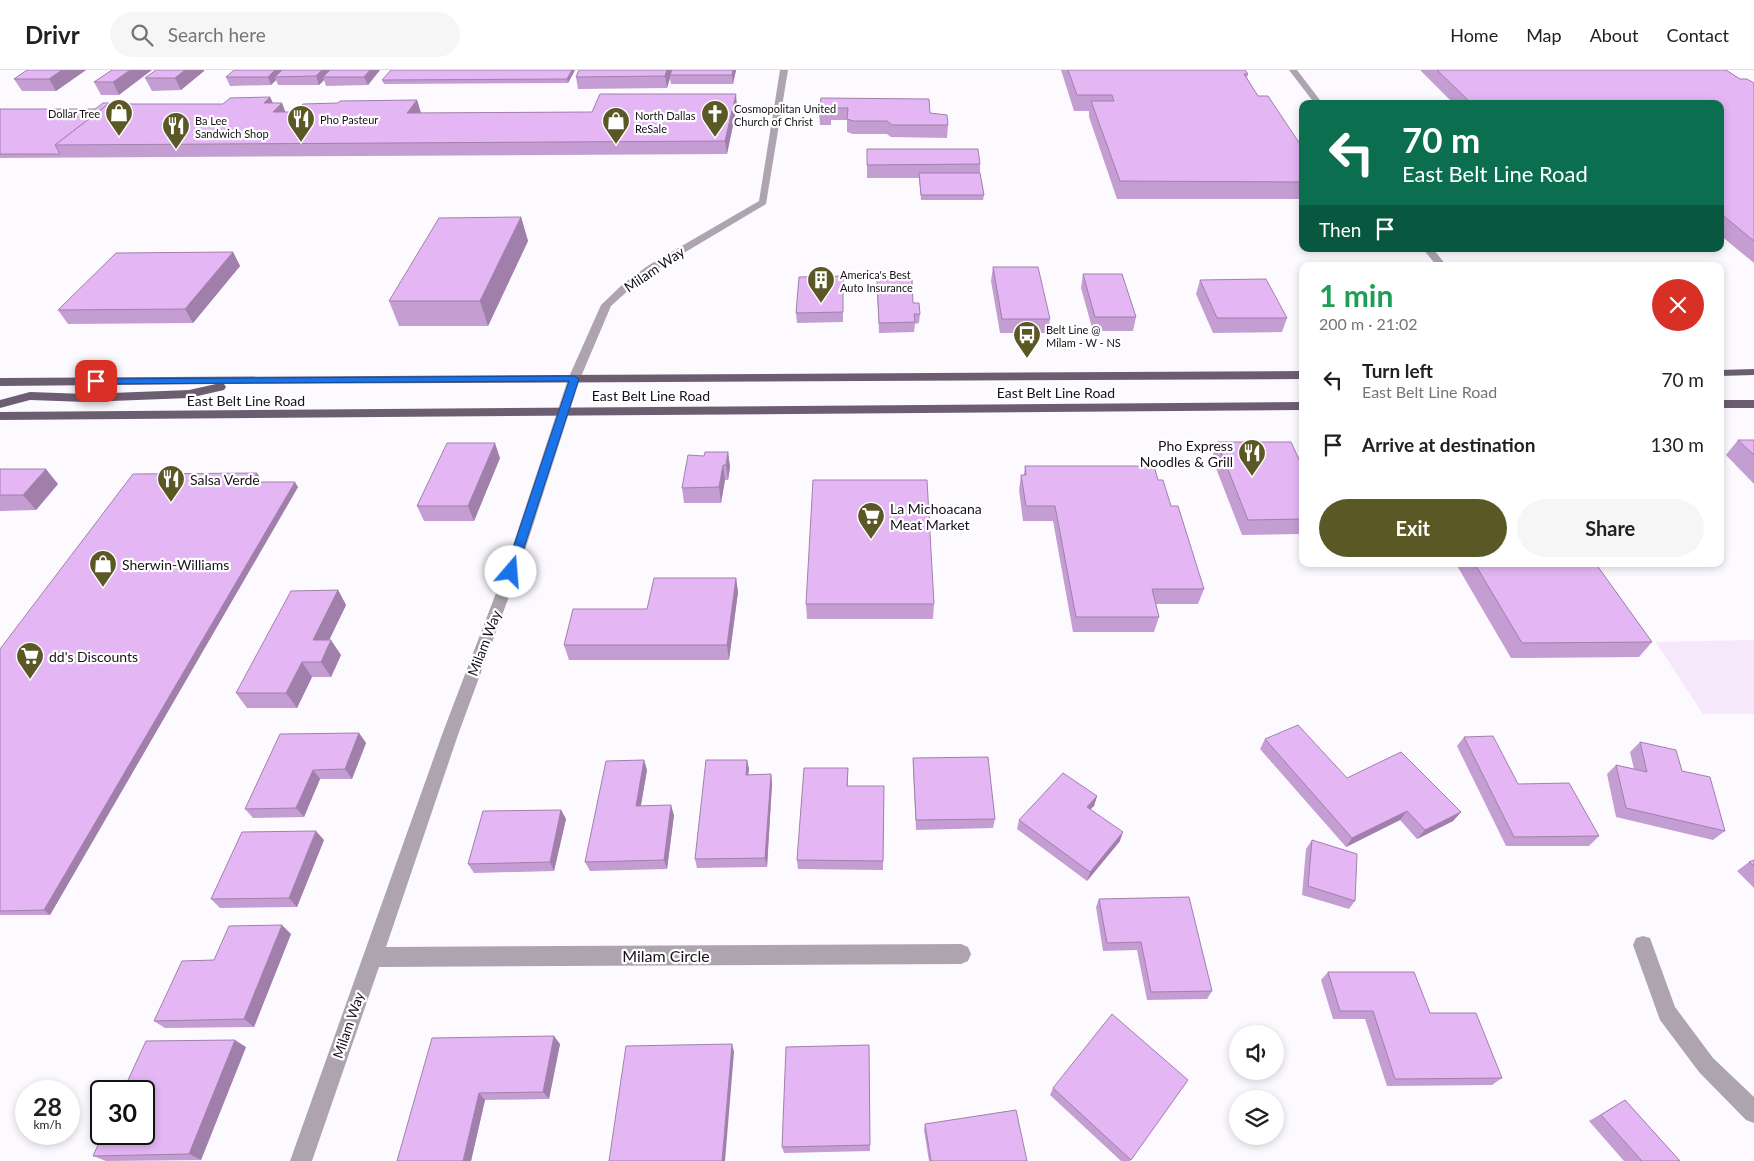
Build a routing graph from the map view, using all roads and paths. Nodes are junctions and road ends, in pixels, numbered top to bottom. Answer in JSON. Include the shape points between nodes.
{"nodes":[{"id":1,"x":784,"y":70,"type":"edge"},
{"id":2,"x":1293,"y":70,"type":"edge"},
{"id":3,"x":1316,"y":100,"type":"edge"},
{"id":4,"x":1430,"y":252,"type":"edge"},
{"id":5,"x":1439,"y":262,"type":"edge"},
{"id":6,"x":1724,"y":372,"type":"edge"},
{"id":7,"x":1754,"y":372,"type":"edge"},
{"id":8,"x":1299,"y":375,"type":"edge"},
{"id":9,"x":574,"y":379,"type":"junction"},
{"id":10,"x":251,"y":380,"type":"junction"},
{"id":11,"x":0,"y":382,"type":"edge"},
{"id":12,"x":0,"y":404,"type":"edge"},
{"id":13,"x":1724,"y":404,"type":"edge"},
{"id":14,"x":1754,"y":404,"type":"edge"},
{"id":15,"x":1299,"y":406,"type":"edge"},
{"id":16,"x":563,"y":411,"type":"junction"},
{"id":17,"x":0,"y":416,"type":"edge"},
{"id":18,"x":1643,"y":945,"type":"dead end"},
{"id":19,"x":961,"y":954,"type":"dead end"},
{"id":20,"x":372,"y":957,"type":"junction"},
{"id":21,"x":1754,"y":1112,"type":"edge"},
{"id":22,"x":301,"y":1161,"type":"edge"}],
"edges":[{"from":1,"to":9,"type":"street","name":"Milam Way","via":[[764,202],[653,267],[606,305]]},
{"from":2,"to":3,"type":"street"},
{"from":4,"to":5,"type":"street"},
{"from":6,"to":7,"type":"main road"},
{"from":8,"to":9,"type":"main road","name":"East Belt Line Road"},
{"from":9,"to":10,"type":"main road","name":"East Belt Line Road"},
{"from":9,"to":16,"type":"street","name":"Milam Way"},
{"from":10,"to":11,"type":"main road","name":"East Belt Line Road"},
{"from":10,"to":12,"type":"main road","via":[[189,394],[86,398],[30,396]]},
{"from":13,"to":14,"type":"main road"},
{"from":15,"to":16,"type":"main road","name":"East Belt Line Road"},
{"from":16,"to":17,"type":"main road","name":"East Belt Line Road"},
{"from":16,"to":20,"type":"street","name":"Milam Way","via":[[511,572]]},
{"from":18,"to":21,"type":"street","via":[[1667,1013],[1706,1065]]},
{"from":19,"to":20,"type":"street","name":"Milam Circle"},
{"from":20,"to":22,"type":"street","name":"Milam Way"}]}
